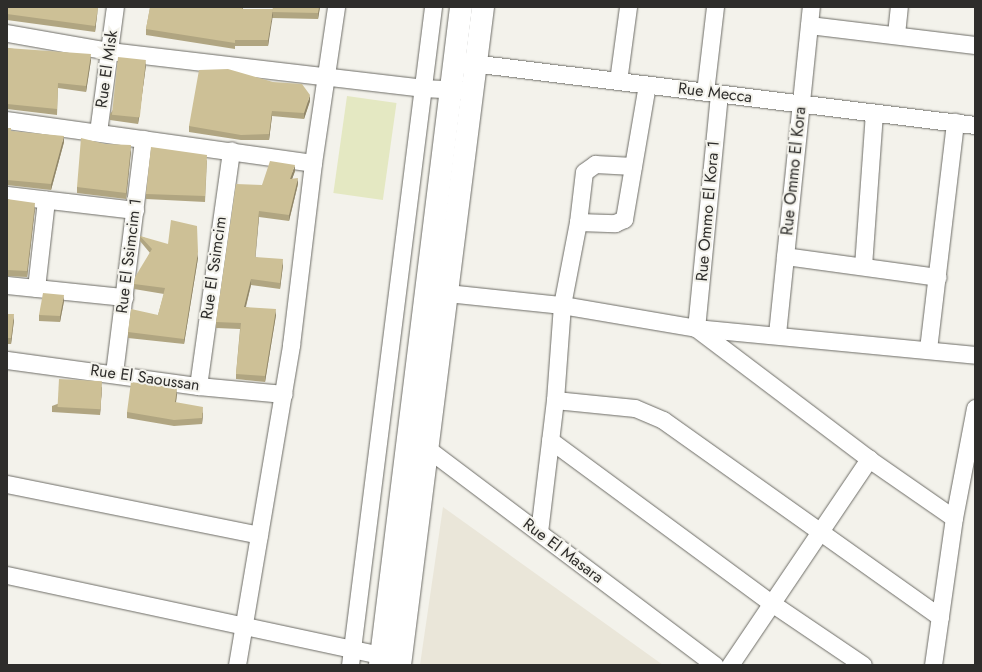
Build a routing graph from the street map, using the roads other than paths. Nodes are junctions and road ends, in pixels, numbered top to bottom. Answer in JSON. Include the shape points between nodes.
{"nodes":[{"id":1,"x":115,"y":7,"type":"edge"},
{"id":2,"x":336,"y":7,"type":"edge"},
{"id":3,"x":433,"y":7,"type":"edge"},
{"id":4,"x":461,"y":7,"type":"edge"},
{"id":5,"x":483,"y":7,"type":"edge"},
{"id":6,"x":628,"y":7,"type":"edge"},
{"id":7,"x":715,"y":7,"type":"edge"},
{"id":8,"x":811,"y":7,"type":"edge"},
{"id":9,"x":899,"y":7,"type":"edge"},
{"id":10,"x":809,"y":25,"type":"junction"},
{"id":11,"x":7,"y":33,"type":"edge"},
{"id":12,"x":896,"y":34,"type":"junction"},
{"id":13,"x":975,"y":45,"type":"edge"},
{"id":14,"x":109,"y":51,"type":"junction"},
{"id":15,"x":454,"y":62,"type":"junction"},
{"id":16,"x":476,"y":64,"type":"junction"},
{"id":17,"x":326,"y":76,"type":"junction"},
{"id":18,"x":618,"y":82,"type":"junction"},
{"id":19,"x":646,"y":85,"type":"junction"},
{"id":20,"x":422,"y":88,"type":"junction"},
{"id":21,"x":451,"y":90,"type":"junction"},
{"id":22,"x":473,"y":91,"type":"junction"},
{"id":23,"x":712,"y":93,"type":"junction"},
{"id":24,"x":801,"y":104,"type":"junction"},
{"id":25,"x":874,"y":113,"type":"junction"},
{"id":26,"x":7,"y":120,"type":"edge"},
{"id":27,"x":955,"y":122,"type":"junction"},
{"id":28,"x":975,"y":125,"type":"edge"},
{"id":29,"x":98,"y":132,"type":"junction"},
{"id":30,"x":143,"y":139,"type":"junction"},
{"id":31,"x":230,"y":150,"type":"junction"},
{"id":32,"x":313,"y":163,"type":"junction"},
{"id":33,"x":633,"y":166,"type":"junction"},
{"id":34,"x":7,"y":195,"type":"edge"},
{"id":35,"x":46,"y":200,"type":"junction"},
{"id":36,"x":135,"y":210,"type":"junction"},
{"id":37,"x":578,"y":222,"type":"junction"},
{"id":38,"x":785,"y":256,"type":"junction"},
{"id":39,"x":863,"y":266,"type":"junction"},
{"id":40,"x":938,"y":277,"type":"junction"},
{"id":41,"x":7,"y":285,"type":"edge"},
{"id":42,"x":36,"y":288,"type":"junction"},
{"id":43,"x":447,"y":293,"type":"junction"},
{"id":44,"x":124,"y":297,"type":"junction"},
{"id":45,"x":562,"y":305,"type":"junction"},
{"id":46,"x":696,"y":328,"type":"junction"},
{"id":47,"x":777,"y":334,"type":"junction"},
{"id":48,"x":928,"y":349,"type":"junction"},
{"id":49,"x":975,"y":355,"type":"edge"},
{"id":50,"x":7,"y":360,"type":"edge"},
{"id":51,"x":114,"y":373,"type":"junction"},
{"id":52,"x":198,"y":386,"type":"junction"},
{"id":53,"x":284,"y":394,"type":"junction"},
{"id":54,"x":555,"y":400,"type":"junction"},
{"id":55,"x":975,"y":408,"type":"edge"},
{"id":56,"x":550,"y":440,"type":"junction"},
{"id":57,"x":417,"y":447,"type":"junction"},
{"id":58,"x":869,"y":459,"type":"junction"},
{"id":59,"x":7,"y":484,"type":"edge"},
{"id":60,"x":954,"y":518,"type":"junction"},
{"id":61,"x":818,"y":531,"type":"junction"},
{"id":62,"x":539,"y":532,"type":"junction"},
{"id":63,"x":259,"y":535,"type":"junction"},
{"id":64,"x":7,"y":575,"type":"edge"},
{"id":65,"x":770,"y":602,"type":"junction"},
{"id":66,"x":940,"y":617,"type":"junction"},
{"id":67,"x":243,"y":627,"type":"junction"},
{"id":68,"x":351,"y":658,"type":"edge"},
{"id":69,"x":380,"y":660,"type":"edge"},
{"id":70,"x":238,"y":665,"type":"edge"},
{"id":71,"x":400,"y":665,"type":"edge"},
{"id":72,"x":715,"y":665,"type":"edge"},
{"id":73,"x":730,"y":665,"type":"edge"},
{"id":74,"x":863,"y":665,"type":"edge"},
{"id":75,"x":933,"y":665,"type":"edge"}],
"edges":[{"from":1,"to":14,"type":"street","name":"Rue El Misk"},
{"from":2,"to":17,"type":"street"},
{"from":3,"to":20,"type":"street"},
{"from":4,"to":15,"type":"main road"},
{"from":5,"to":16,"type":"main road"},
{"from":6,"to":18,"type":"street"},
{"from":7,"to":23,"type":"street","name":"Rue Ommo El Kora 1"},
{"from":8,"to":10,"type":"street","name":"Rue Ommo El Kora"},
{"from":9,"to":12,"type":"street"},
{"from":10,"to":12,"type":"street"},
{"from":10,"to":24,"type":"street","name":"Rue Ommo El Kora"},
{"from":11,"to":14,"type":"street"},
{"from":12,"to":13,"type":"street"},
{"from":14,"to":17,"type":"street"},
{"from":14,"to":29,"type":"street","name":"Rue El Misk"},
{"from":15,"to":16,"type":"street","name":"Rue Mecca"},
{"from":15,"to":21,"type":"main road"},
{"from":16,"to":18,"type":"street","name":"Rue Mecca"},
{"from":16,"to":22,"type":"main road"},
{"from":17,"to":20,"type":"street"},
{"from":17,"to":32,"type":"street"},
{"from":18,"to":19,"type":"street","name":"Rue Mecca"},
{"from":19,"to":23,"type":"street","name":"Rue Mecca"},
{"from":19,"to":33,"type":"street"},
{"from":20,"to":21,"type":"street"},
{"from":20,"to":68,"type":"street"},
{"from":21,"to":22,"type":"street"},
{"from":21,"to":57,"type":"main road"},
{"from":22,"to":43,"type":"main road"},
{"from":23,"to":24,"type":"street","name":"Rue Mecca"},
{"from":23,"to":46,"type":"street","name":"Rue Ommo El Kora 1"},
{"from":24,"to":25,"type":"street","name":"Rue Mecca"},
{"from":24,"to":38,"type":"street","name":"Rue Ommo El Kora"},
{"from":25,"to":27,"type":"street","name":"Rue Mecca"},
{"from":25,"to":39,"type":"street"},
{"from":26,"to":29,"type":"street"},
{"from":27,"to":28,"type":"street","name":"Rue Mecca"},
{"from":27,"to":40,"type":"street"},
{"from":29,"to":30,"type":"street"},
{"from":30,"to":31,"type":"street"},
{"from":30,"to":36,"type":"street","name":"Rue El Ssimcim 1"},
{"from":31,"to":32,"type":"street"},
{"from":31,"to":52,"type":"street","name":"Rue El Ssimcim"},
{"from":32,"to":53,"type":"street"},
{"from":33,"to":37,"type":"street","via":[[625,214],[621,222]]},
{"from":33,"to":37,"type":"street","via":[[595,164],[587,168]]},
{"from":34,"to":35,"type":"street"},
{"from":35,"to":36,"type":"street"},
{"from":35,"to":42,"type":"street"},
{"from":36,"to":44,"type":"street","name":"Rue El Ssimcim 1"},
{"from":37,"to":45,"type":"street"},
{"from":38,"to":39,"type":"street"},
{"from":38,"to":47,"type":"street","name":"Rue Ommo El Kora"},
{"from":39,"to":40,"type":"street"},
{"from":40,"to":48,"type":"street"},
{"from":41,"to":42,"type":"street"},
{"from":42,"to":44,"type":"street"},
{"from":43,"to":45,"type":"street"},
{"from":43,"to":57,"type":"main road"},
{"from":44,"to":51,"type":"street","name":"Rue El Ssimcim 1"},
{"from":45,"to":46,"type":"street"},
{"from":45,"to":54,"type":"street"},
{"from":46,"to":47,"type":"street"},
{"from":46,"to":58,"type":"street"},
{"from":47,"to":48,"type":"street"},
{"from":48,"to":49,"type":"street"},
{"from":50,"to":51,"type":"street","name":"Rue El Saoussan"},
{"from":51,"to":52,"type":"street","name":"Rue El Saoussan"},
{"from":52,"to":53,"type":"street","name":"Rue El Saoussan"},
{"from":53,"to":63,"type":"street"},
{"from":54,"to":56,"type":"street"},
{"from":54,"to":61,"type":"street","via":[[635,408],[650,413]]},
{"from":55,"to":60,"type":"street"},
{"from":56,"to":62,"type":"street"},
{"from":56,"to":65,"type":"street"},
{"from":57,"to":62,"type":"street","name":"Rue El Masara"},
{"from":57,"to":69,"type":"main road"},
{"from":57,"to":71,"type":"main road"},
{"from":58,"to":60,"type":"street"},
{"from":58,"to":61,"type":"street"},
{"from":59,"to":63,"type":"street"},
{"from":60,"to":66,"type":"street"},
{"from":61,"to":65,"type":"street"},
{"from":61,"to":66,"type":"street"},
{"from":62,"to":72,"type":"street","name":"Rue El Masara"},
{"from":63,"to":67,"type":"street"},
{"from":64,"to":67,"type":"street"},
{"from":65,"to":73,"type":"street"},
{"from":65,"to":74,"type":"street"},
{"from":66,"to":75,"type":"street"},
{"from":67,"to":68,"type":"street"},
{"from":67,"to":70,"type":"street"},
{"from":68,"to":69,"type":"street"}]}
